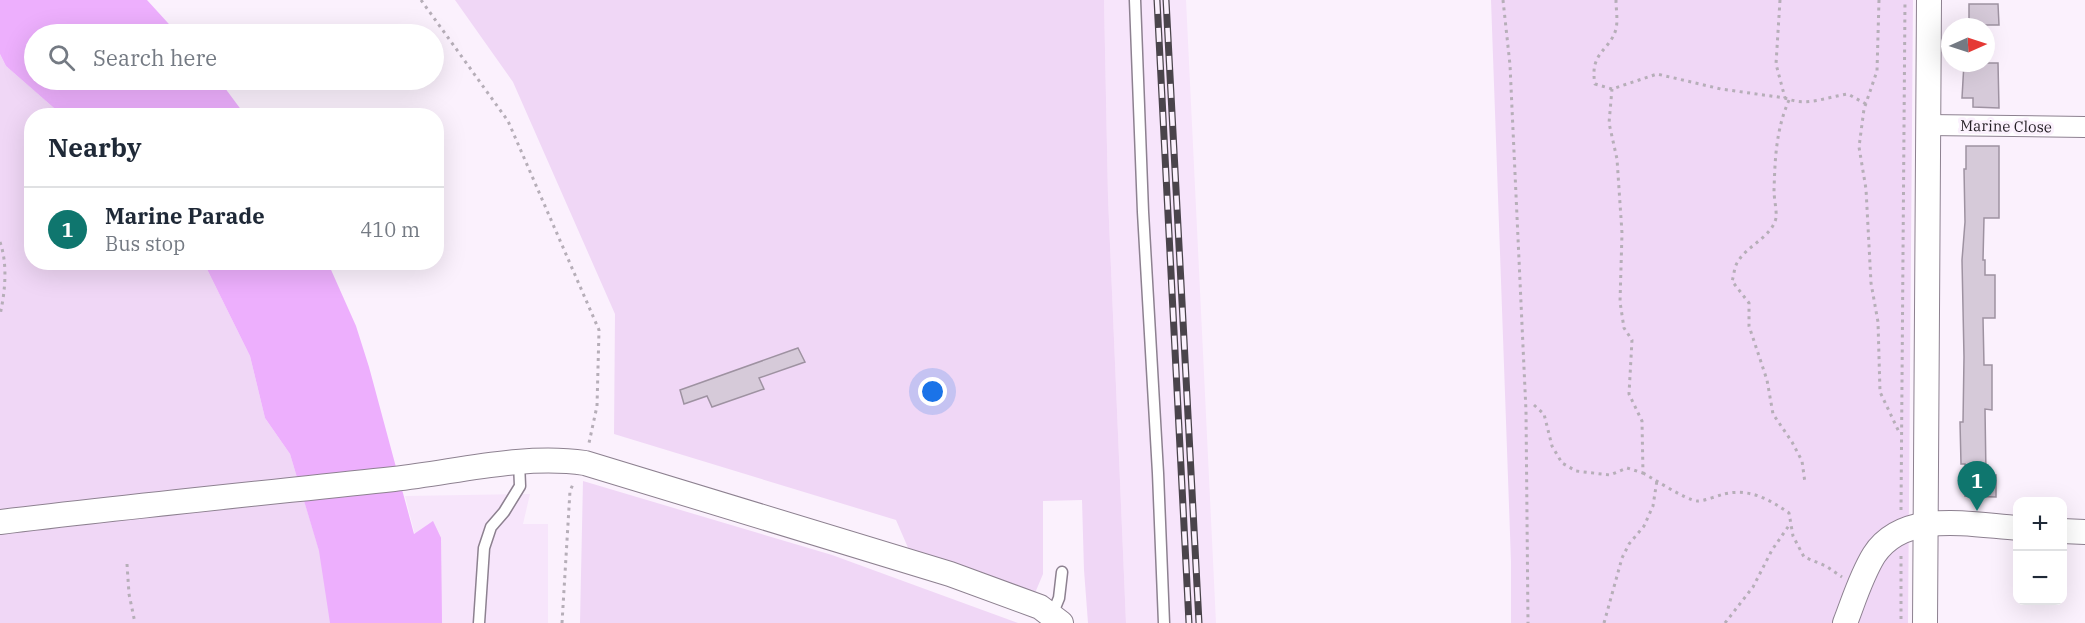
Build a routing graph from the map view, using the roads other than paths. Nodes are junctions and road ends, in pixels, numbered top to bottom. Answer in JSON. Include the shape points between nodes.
{"nodes":[{"id":1,"x":1135,"y":0,"type":"edge"},
{"id":2,"x":1929,"y":0,"type":"edge"},
{"id":3,"x":1928,"y":125,"type":"junction"},
{"id":4,"x":2085,"y":127,"type":"edge"},
{"id":5,"x":519,"y":461,"type":"junction"},
{"id":6,"x":0,"y":522,"type":"edge"},
{"id":7,"x":1926,"y":523,"type":"junction"},
{"id":8,"x":2013,"y":528,"type":"edge"},
{"id":9,"x":2067,"y":531,"type":"edge"},
{"id":10,"x":2085,"y":532,"type":"edge"},
{"id":11,"x":1062,"y":572,"type":"dead end"},
{"id":12,"x":1056,"y":619,"type":"edge"},
{"id":13,"x":478,"y":623,"type":"edge"},
{"id":14,"x":1164,"y":623,"type":"edge"},
{"id":15,"x":1845,"y":623,"type":"edge"},
{"id":16,"x":1925,"y":623,"type":"edge"}],
"edges":[{"from":1,"to":14,"type":"lane"},
{"from":2,"to":3,"type":"street"},
{"from":3,"to":4,"type":"street","name":"Marine Close"},
{"from":3,"to":7,"type":"street"},
{"from":5,"to":6,"type":"street","via":[[133,513]]},
{"from":5,"to":12,"type":"street","via":[[585,463],[950,574],[1040,607]]},
{"from":5,"to":13,"type":"lane","via":[[520,486],[491,527],[484,548]]},
{"from":7,"to":8,"type":"street"},
{"from":7,"to":15,"type":"street","via":[[1901,532],[1875,553]]},
{"from":7,"to":16,"type":"street"},
{"from":9,"to":10,"type":"street"},
{"from":11,"to":12,"type":"lane"}]}
